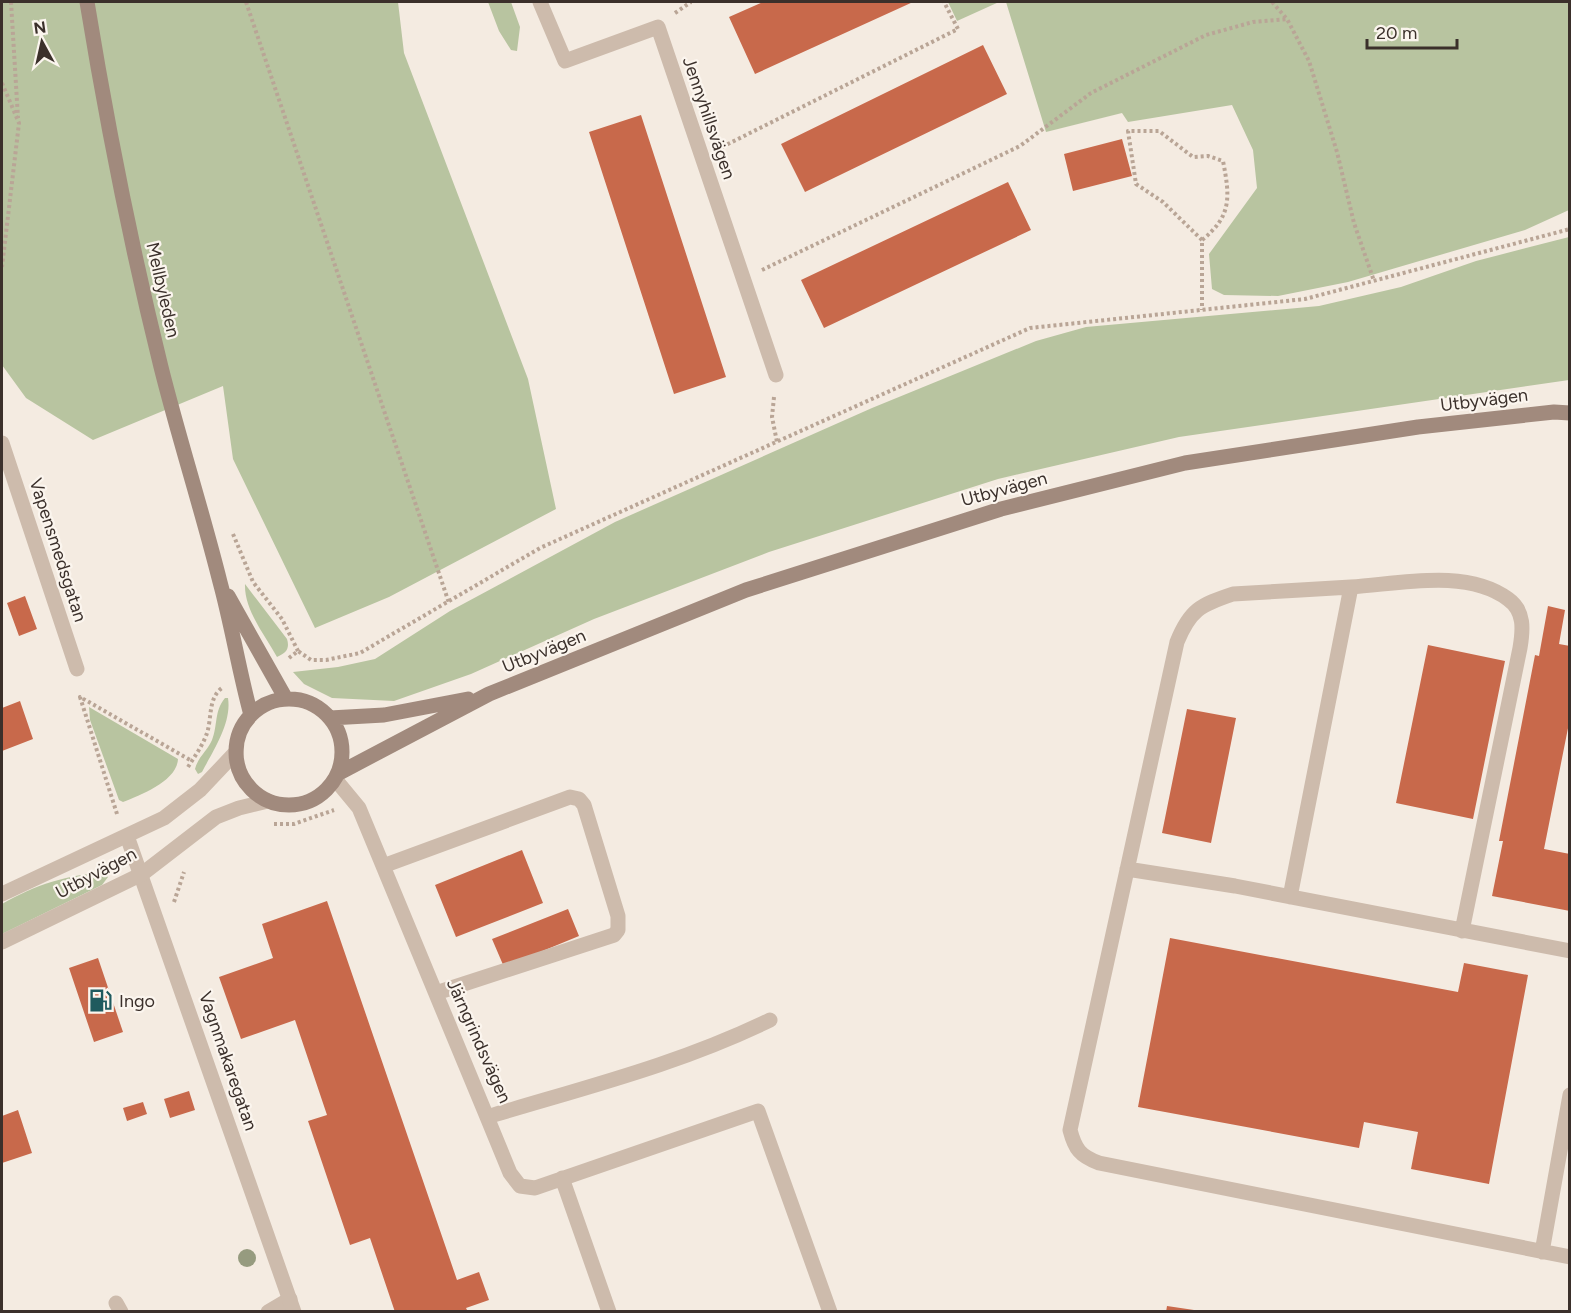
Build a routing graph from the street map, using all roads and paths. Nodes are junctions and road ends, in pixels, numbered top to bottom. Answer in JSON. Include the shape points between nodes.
{"nodes":[{"id":1,"x":11,"y":2,"type":"edge"},
{"id":2,"x":87,"y":2,"type":"edge"},
{"id":3,"x":246,"y":2,"type":"edge"},
{"id":4,"x":540,"y":2,"type":"edge"},
{"id":5,"x":945,"y":2,"type":"edge"},
{"id":6,"x":1272,"y":2,"type":"edge"},
{"id":7,"x":1287,"y":19,"type":"junction"},
{"id":8,"x":2,"y":83,"type":"edge"},
{"id":9,"x":19,"y":123,"type":"junction"},
{"id":10,"x":702,"y":156,"type":"junction"},
{"id":11,"x":1569,"y":229,"type":"edge"},
{"id":12,"x":1202,"y":240,"type":"junction"},
{"id":13,"x":2,"y":267,"type":"edge"},
{"id":14,"x":744,"y":279,"type":"junction"},
{"id":15,"x":1374,"y":281,"type":"junction"},
{"id":16,"x":1202,"y":310,"type":"junction"},
{"id":17,"x":776,"y":375,"type":"joint"},
{"id":18,"x":1569,"y":406,"type":"edge"},
{"id":19,"x":1554,"y":411,"type":"junction"},
{"id":20,"x":1569,"y":413,"type":"edge"},
{"id":21,"x":777,"y":442,"type":"junction"},
{"id":22,"x":2,"y":443,"type":"edge"},
{"id":23,"x":231,"y":528,"type":"dead end"},
{"id":24,"x":220,"y":583,"type":"junction"},
{"id":25,"x":1351,"y":587,"type":"junction"},
{"id":26,"x":449,"y":603,"type":"junction"},
{"id":27,"x":298,"y":651,"type":"junction"},
{"id":28,"x":77,"y":669,"type":"dead end"},
{"id":29,"x":268,"y":670,"type":"junction"},
{"id":30,"x":241,"y":680,"type":"junction"},
{"id":31,"x":489,"y":694,"type":"junction"},
{"id":32,"x":286,"y":699,"type":"junction"},
{"id":33,"x":251,"y":715,"type":"junction"},
{"id":34,"x":330,"y":718,"type":"junction"},
{"id":35,"x":236,"y":752,"type":"junction"},
{"id":36,"x":192,"y":761,"type":"junction"},
{"id":37,"x":184,"y":772,"type":"dead end"},
{"id":38,"x":337,"y":776,"type":"junction"},
{"id":39,"x":268,"y":801,"type":"junction"},
{"id":40,"x":126,"y":809,"type":"dead end"},
{"id":41,"x":117,"y":814,"type":"junction"},
{"id":42,"x":106,"y":819,"type":"dead end"},
{"id":43,"x":127,"y":836,"type":"junction"},
{"id":44,"x":189,"y":866,"type":"dead end"},
{"id":45,"x":384,"y":866,"type":"junction"},
{"id":46,"x":1127,"y":869,"type":"junction"},
{"id":47,"x":142,"y":874,"type":"junction"},
{"id":48,"x":2,"y":894,"type":"edge"},
{"id":49,"x":1290,"y":897,"type":"junction"},
{"id":50,"x":1462,"y":930,"type":"junction"},
{"id":51,"x":163,"y":935,"type":"junction"},
{"id":52,"x":2,"y":942,"type":"edge"},
{"id":53,"x":1569,"y":951,"type":"edge"},
{"id":54,"x":436,"y":993,"type":"junction"},
{"id":55,"x":770,"y":1020,"type":"dead end"},
{"id":56,"x":1569,"y":1095,"type":"edge"},
{"id":57,"x":487,"y":1117,"type":"junction"},
{"id":58,"x":562,"y":1178,"type":"junction"},
{"id":59,"x":1542,"y":1252,"type":"junction"},
{"id":60,"x":1569,"y":1257,"type":"edge"},
{"id":61,"x":292,"y":1305,"type":"edge"},
{"id":62,"x":268,"y":1311,"type":"edge"},
{"id":63,"x":609,"y":1311,"type":"edge"},
{"id":64,"x":830,"y":1311,"type":"edge"}],
"edges":[{"from":1,"to":9,"type":"path"},
{"from":2,"to":24,"type":"main road","name":"Mellbyleden","via":[[125,213],[151,328]]},
{"from":3,"to":26,"type":"path"},
{"from":4,"to":10,"type":"street","name":"Jennyhillsvägen","via":[[565,62],[658,27]]},
{"from":5,"to":10,"type":"path","via":[[958,29]]},
{"from":6,"to":7,"type":"path"},
{"from":7,"to":14,"type":"path","via":[[1253,22],[1206,35],[1091,93],[1020,146]]},
{"from":7,"to":15,"type":"path","via":[[1309,61]]},
{"from":8,"to":9,"type":"path"},
{"from":9,"to":13,"type":"path"},
{"from":10,"to":14,"type":"street","name":"Jennyhillsvägen"},
{"from":11,"to":15,"type":"path"},
{"from":12,"to":12,"type":"path","via":[[1224,217],[1228,193],[1223,161],[1208,156],[1192,157],[1159,131],[1128,131],[1136,184],[1171,209]]},
{"from":12,"to":16,"type":"path"},
{"from":14,"to":17,"type":"street","name":"Jennyhillsvägen"},
{"from":15,"to":16,"type":"path","via":[[1305,299]]},
{"from":16,"to":21,"type":"path","via":[[1030,328]]},
{"from":17,"to":21,"type":"path","via":[[772,417]]},
{"from":18,"to":19,"type":"main road","name":"Utbyvägen"},
{"from":19,"to":20,"type":"main road","name":"Utbyvägen"},
{"from":19,"to":31,"type":"main road","name":"Utbyvägen","via":[[1418,427],[1185,463],[1001,509],[746,590]]},
{"from":21,"to":26,"type":"path","via":[[540,548]]},
{"from":22,"to":28,"type":"street","name":"Vapensmedsgatan"},
{"from":23,"to":27,"type":"path","via":[[253,582],[286,626]]},
{"from":24,"to":29,"type":"main road","name":"Mellbyleden"},
{"from":24,"to":30,"type":"main road","name":"Mellbyleden"},
{"from":25,"to":46,"type":"street","via":[[1233,594],[1206,603],[1187,617],[1176,642]]},
{"from":25,"to":49,"type":"street"},
{"from":25,"to":50,"type":"street","via":[[1466,583],[1490,589],[1509,599],[1519,610],[1524,628]]},
{"from":26,"to":27,"type":"path","via":[[360,653],[311,660]]},
{"from":27,"to":29,"type":"path"},
{"from":29,"to":32,"type":"main road","name":"Mellbyleden"},
{"from":30,"to":33,"type":"main road","name":"Mellbyleden"},
{"from":30,"to":36,"type":"path","via":[[216,692],[207,732]]},
{"from":31,"to":34,"type":"main road","name":"Utbyvägen","via":[[384,715]]},
{"from":31,"to":38,"type":"main road","name":"Utbyvägen"},
{"from":32,"to":33,"type":"main road","via":[[267,704]]},
{"from":32,"to":34,"type":"main road","via":[[306,702]]},
{"from":33,"to":35,"type":"main road","name":"Utbyvägen","via":[[240,732]]},
{"from":34,"to":38,"type":"main road","via":[[339,732],[342,748]]},
{"from":35,"to":39,"type":"main road","via":[[245,782]]},
{"from":35,"to":43,"type":"street","name":"Utbyvägen","via":[[200,790],[164,818]]},
{"from":36,"to":37,"type":"path"},
{"from":36,"to":41,"type":"path","via":[[80,697]]},
{"from":38,"to":39,"type":"main road","name":"Utbyvägen","via":[[321,796],[301,804]]},
{"from":38,"to":45,"type":"street","name":"Järngrindsvägen","via":[[359,808]]},
{"from":39,"to":47,"type":"street","name":"Utbyvägen","via":[[216,817]]},
{"from":40,"to":41,"type":"path"},
{"from":41,"to":42,"type":"path"},
{"from":43,"to":47,"type":"street","name":"Vagnmakaregatan"},
{"from":43,"to":48,"type":"street","name":"Utbyvägen"},
{"from":44,"to":51,"type":"path","via":[[182,874]]},
{"from":45,"to":54,"type":"street","name":"Järngrindsvägen"},
{"from":45,"to":54,"type":"street","via":[[570,797],[584,805],[618,916],[618,930],[614,935]]},
{"from":46,"to":49,"type":"street"},
{"from":46,"to":59,"type":"street","via":[[1070,1130],[1075,1147],[1084,1157]]},
{"from":47,"to":51,"type":"street","name":"Vagnmakaregatan"},
{"from":47,"to":52,"type":"street","name":"Utbyvägen"},
{"from":49,"to":50,"type":"street"},
{"from":50,"to":53,"type":"street"},
{"from":51,"to":61,"type":"street","name":"Vagnmakaregatan"},
{"from":54,"to":57,"type":"street","name":"Järngrindsvägen"},
{"from":55,"to":57,"type":"street","name":"Järngrindsvägen","via":[[664,1065]]},
{"from":56,"to":59,"type":"street"},
{"from":57,"to":58,"type":"street","via":[[510,1173],[520,1186],[535,1188]]},
{"from":58,"to":63,"type":"street"},
{"from":58,"to":64,"type":"street","via":[[758,1111]]},
{"from":59,"to":60,"type":"street"},
{"from":61,"to":62,"type":"street","name":"Vagnmakaregatan"}]}
